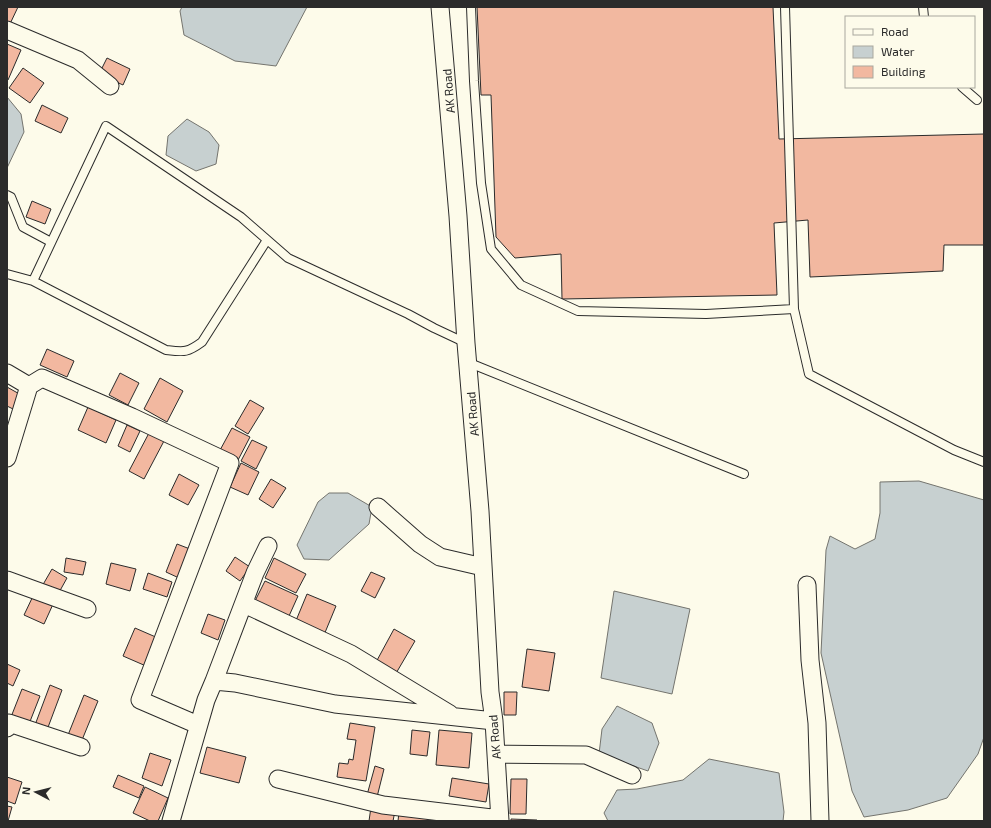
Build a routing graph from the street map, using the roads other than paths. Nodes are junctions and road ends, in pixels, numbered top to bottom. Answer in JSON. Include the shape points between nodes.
{"nodes":[{"id":1,"x":440,"y":7,"type":"edge"},
{"id":2,"x":471,"y":7,"type":"edge"},
{"id":3,"x":786,"y":7,"type":"edge"},
{"id":4,"x":7,"y":30,"type":"edge"},
{"id":5,"x":110,"y":86,"type":"dead end"},
{"id":6,"x":963,"y":88,"type":"edge"},
{"id":7,"x":977,"y":100,"type":"dead end"},
{"id":8,"x":7,"y":195,"type":"edge"},
{"id":9,"x":267,"y":240,"type":"junction"},
{"id":10,"x":51,"y":242,"type":"junction"},
{"id":11,"x":7,"y":274,"type":"edge"},
{"id":12,"x":33,"y":281,"type":"junction"},
{"id":13,"x":794,"y":309,"type":"junction"},
{"id":14,"x":466,"y":343,"type":"junction"},
{"id":15,"x":467,"y":362,"type":"junction"},
{"id":16,"x":7,"y":373,"type":"edge"},
{"id":17,"x":29,"y":386,"type":"junction"},
{"id":18,"x":7,"y":458,"type":"edge"},
{"id":19,"x":984,"y":462,"type":"edge"},
{"id":20,"x":744,"y":474,"type":"dead end"},
{"id":21,"x":378,"y":507,"type":"dead end"},
{"id":22,"x":268,"y":546,"type":"dead end"},
{"id":23,"x":483,"y":567,"type":"junction"},
{"id":24,"x":7,"y":580,"type":"edge"},
{"id":25,"x":807,"y":585,"type":"dead end"},
{"id":26,"x":244,"y":604,"type":"junction"},
{"id":27,"x":87,"y":609,"type":"dead end"},
{"id":28,"x":214,"y":681,"type":"junction"},
{"id":29,"x":453,"y":716,"type":"junction"},
{"id":30,"x":494,"y":721,"type":"junction"},
{"id":31,"x":198,"y":725,"type":"junction"},
{"id":32,"x":7,"y":728,"type":"edge"},
{"id":33,"x":81,"y":747,"type":"dead end"},
{"id":34,"x":496,"y":754,"type":"junction"},
{"id":35,"x":632,"y":776,"type":"dead end"},
{"id":36,"x":278,"y":779,"type":"dead end"},
{"id":37,"x":500,"y":820,"type":"edge"},
{"id":38,"x":171,"y":821,"type":"edge"},
{"id":39,"x":820,"y":821,"type":"edge"}],
"edges":[{"from":1,"to":14,"type":"street","name":"AK Road"},
{"from":2,"to":13,"type":"lane","via":[[481,183],[491,249],[521,285],[578,311],[706,314]]},
{"from":3,"to":13,"type":"lane"},
{"from":4,"to":5,"type":"street","via":[[78,60]]},
{"from":6,"to":7,"type":"lane"},
{"from":8,"to":10,"type":"lane","via":[[11,197],[23,227]]},
{"from":9,"to":10,"type":"lane","via":[[241,217],[106,126]]},
{"from":9,"to":12,"type":"lane","via":[[202,342],[190,350],[166,350]]},
{"from":9,"to":14,"type":"lane","via":[[288,258]]},
{"from":10,"to":12,"type":"lane"},
{"from":11,"to":12,"type":"lane"},
{"from":13,"to":19,"type":"lane","via":[[809,374],[954,450]]},
{"from":14,"to":15,"type":"street","name":"AK Road"},
{"from":15,"to":20,"type":"lane"},
{"from":15,"to":23,"type":"street","name":"AK Road"},
{"from":16,"to":17,"type":"street"},
{"from":17,"to":18,"type":"street"},
{"from":17,"to":31,"type":"street","via":[[42,378],[230,463],[140,700]]},
{"from":21,"to":23,"type":"street","via":[[420,544],[440,557]]},
{"from":22,"to":26,"type":"street"},
{"from":23,"to":30,"type":"street","name":"AK Road"},
{"from":24,"to":27,"type":"street"},
{"from":25,"to":39,"type":"street","via":[[810,660],[817,723]]},
{"from":26,"to":28,"type":"street"},
{"from":26,"to":29,"type":"street","via":[[351,654]]},
{"from":28,"to":29,"type":"street","via":[[236,683],[335,704]]},
{"from":28,"to":31,"type":"street"},
{"from":29,"to":30,"type":"street"},
{"from":30,"to":34,"type":"street","name":"AK Road"},
{"from":31,"to":38,"type":"street"},
{"from":32,"to":33,"type":"street","via":[[9,723]]},
{"from":34,"to":35,"type":"street","via":[[586,755]]},
{"from":34,"to":37,"type":"street","name":"AK Road"},
{"from":36,"to":37,"type":"street","via":[[383,805]]}]}
